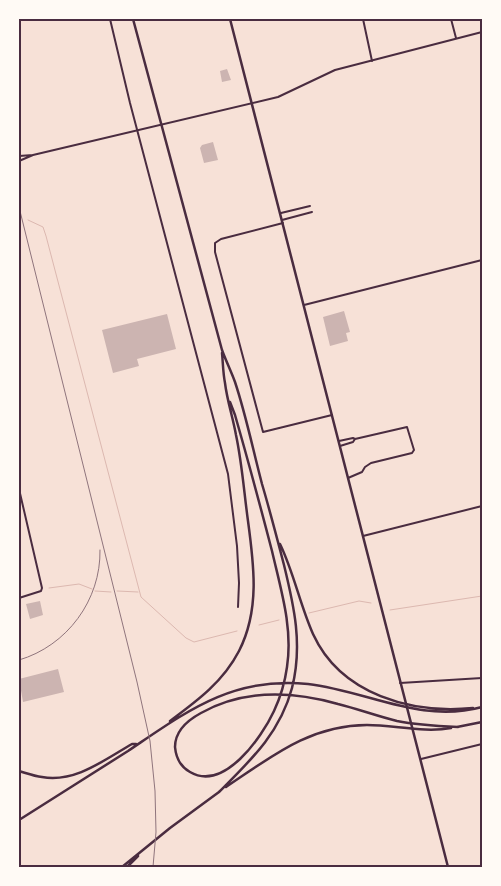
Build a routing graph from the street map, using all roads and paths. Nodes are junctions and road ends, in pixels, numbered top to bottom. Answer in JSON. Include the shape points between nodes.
{"nodes":[{"id":1,"x":110,"y":19,"type":"edge"},
{"id":2,"x":133,"y":19,"type":"edge"},
{"id":3,"x":230,"y":19,"type":"edge"},
{"id":4,"x":363,"y":19,"type":"edge"},
{"id":5,"x":451,"y":19,"type":"edge"},
{"id":6,"x":482,"y":32,"type":"edge"},
{"id":7,"x":456,"y":39,"type":"junction"},
{"id":8,"x":372,"y":61,"type":"junction"},
{"id":9,"x":252,"y":103,"type":"junction"},
{"id":10,"x":162,"y":124,"type":"junction"},
{"id":11,"x":137,"y":130,"type":"junction"},
{"id":12,"x":32,"y":155,"type":"junction"},
{"id":13,"x":19,"y":156,"type":"edge"},
{"id":14,"x":19,"y":161,"type":"edge"},
{"id":15,"x":310,"y":206,"type":"dead end"},
{"id":16,"x":312,"y":212,"type":"dead end"},
{"id":17,"x":280,"y":214,"type":"junction"},
{"id":18,"x":282,"y":221,"type":"junction"},
{"id":19,"x":482,"y":260,"type":"edge"},
{"id":20,"x":304,"y":304,"type":"junction"},
{"id":21,"x":222,"y":350,"type":"junction"},
{"id":22,"x":230,"y":402,"type":"junction"},
{"id":23,"x":332,"y":415,"type":"junction"},
{"id":24,"x":355,"y":439,"type":"junction"},
{"id":25,"x":338,"y":441,"type":"junction"},
{"id":26,"x":340,"y":446,"type":"junction"},
{"id":27,"x":348,"y":478,"type":"junction"},
{"id":28,"x":19,"y":489,"type":"edge"},
{"id":29,"x":22,"y":504,"type":"junction"},
{"id":30,"x":19,"y":505,"type":"edge"},
{"id":31,"x":482,"y":506,"type":"edge"},
{"id":32,"x":363,"y":536,"type":"junction"},
{"id":33,"x":278,"y":540,"type":"junction"},
{"id":34,"x":19,"y":598,"type":"edge"},
{"id":35,"x":238,"y":607,"type":"dead end"},
{"id":36,"x":482,"y":678,"type":"edge"},
{"id":37,"x":400,"y":684,"type":"junction"},
{"id":38,"x":482,"y":707,"type":"edge"},
{"id":39,"x":421,"y":709,"type":"junction"},
{"id":40,"x":482,"y":722,"type":"edge"},
{"id":41,"x":167,"y":723,"type":"junction"},
{"id":42,"x":458,"y":727,"type":"junction"},
{"id":43,"x":138,"y":744,"type":"junction"},
{"id":44,"x":482,"y":744,"type":"edge"},
{"id":45,"x":421,"y":759,"type":"junction"},
{"id":46,"x":19,"y":771,"type":"edge"},
{"id":47,"x":219,"y":792,"type":"junction"},
{"id":48,"x":19,"y":820,"type":"edge"},
{"id":49,"x":143,"y":850,"type":"junction"},
{"id":50,"x":122,"y":867,"type":"edge"},
{"id":51,"x":127,"y":867,"type":"edge"},
{"id":52,"x":448,"y":867,"type":"edge"}],
"edges":[{"from":1,"to":11,"type":"street"},
{"from":2,"to":10,"type":"main road"},
{"from":3,"to":9,"type":"main road"},
{"from":4,"to":8,"type":"street"},
{"from":5,"to":7,"type":"street"},
{"from":6,"to":7,"type":"street"},
{"from":7,"to":8,"type":"street"},
{"from":8,"to":9,"type":"street","via":[[335,70],[287,94]]},
{"from":9,"to":10,"type":"street"},
{"from":9,"to":17,"type":"main road"},
{"from":10,"to":11,"type":"street"},
{"from":10,"to":21,"type":"main road"},
{"from":11,"to":12,"type":"street"},
{"from":11,"to":35,"type":"street","via":[[228,474],[236,537]]},
{"from":12,"to":13,"type":"street"},
{"from":12,"to":14,"type":"street"},
{"from":15,"to":17,"type":"street"},
{"from":16,"to":18,"type":"street"},
{"from":17,"to":18,"type":"main road"},
{"from":18,"to":20,"type":"main road"},
{"from":18,"to":23,"type":"street","via":[[221,240],[215,243],[215,250],[263,432]]},
{"from":19,"to":20,"type":"street"},
{"from":20,"to":23,"type":"main road"},
{"from":21,"to":22,"type":"main road"},
{"from":21,"to":33,"type":"main road","via":[[235,381]]},
{"from":22,"to":41,"type":"main road","via":[[242,466],[252,554],[252,613],[239,651],[222,676],[207,693]]},
{"from":22,"to":42,"type":"main road","via":[[284,603],[288,630],[286,669],[275,708],[268,724],[236,762],[210,777],[194,774],[181,764],[175,744],[186,722],[223,703],[266,694],[303,696],[396,720]]},
{"from":23,"to":25,"type":"main road"},
{"from":24,"to":25,"type":"street"},
{"from":24,"to":26,"type":"street"},
{"from":24,"to":27,"type":"street","via":[[407,427],[414,450],[412,454],[368,464],[362,472]]},
{"from":25,"to":26,"type":"main road"},
{"from":26,"to":27,"type":"main road"},
{"from":27,"to":32,"type":"main road"},
{"from":28,"to":29,"type":"street"},
{"from":29,"to":30,"type":"street"},
{"from":29,"to":34,"type":"street","via":[[42,583],[41,591]]},
{"from":31,"to":32,"type":"street"},
{"from":32,"to":37,"type":"main road"},
{"from":33,"to":39,"type":"main road","via":[[313,634],[325,654],[346,676],[373,694]]},
{"from":33,"to":47,"type":"main road","via":[[297,625],[297,663],[292,688],[282,716],[266,742]]},
{"from":36,"to":37,"type":"street"},
{"from":37,"to":45,"type":"main road"},
{"from":38,"to":39,"type":"main road"},
{"from":39,"to":41,"type":"main road","via":[[306,684],[270,683],[221,695]]},
{"from":40,"to":42,"type":"main road"},
{"from":41,"to":43,"type":"main road"},
{"from":42,"to":47,"type":"main road","via":[[426,729],[355,725],[333,729],[307,737],[273,755]]},
{"from":43,"to":46,"type":"main road","via":[[132,744],[80,773],[65,777],[41,777]]},
{"from":43,"to":48,"type":"main road"},
{"from":44,"to":45,"type":"street"},
{"from":45,"to":52,"type":"main road"},
{"from":47,"to":49,"type":"main road"},
{"from":49,"to":50,"type":"main road"},
{"from":49,"to":51,"type":"main road"}]}
